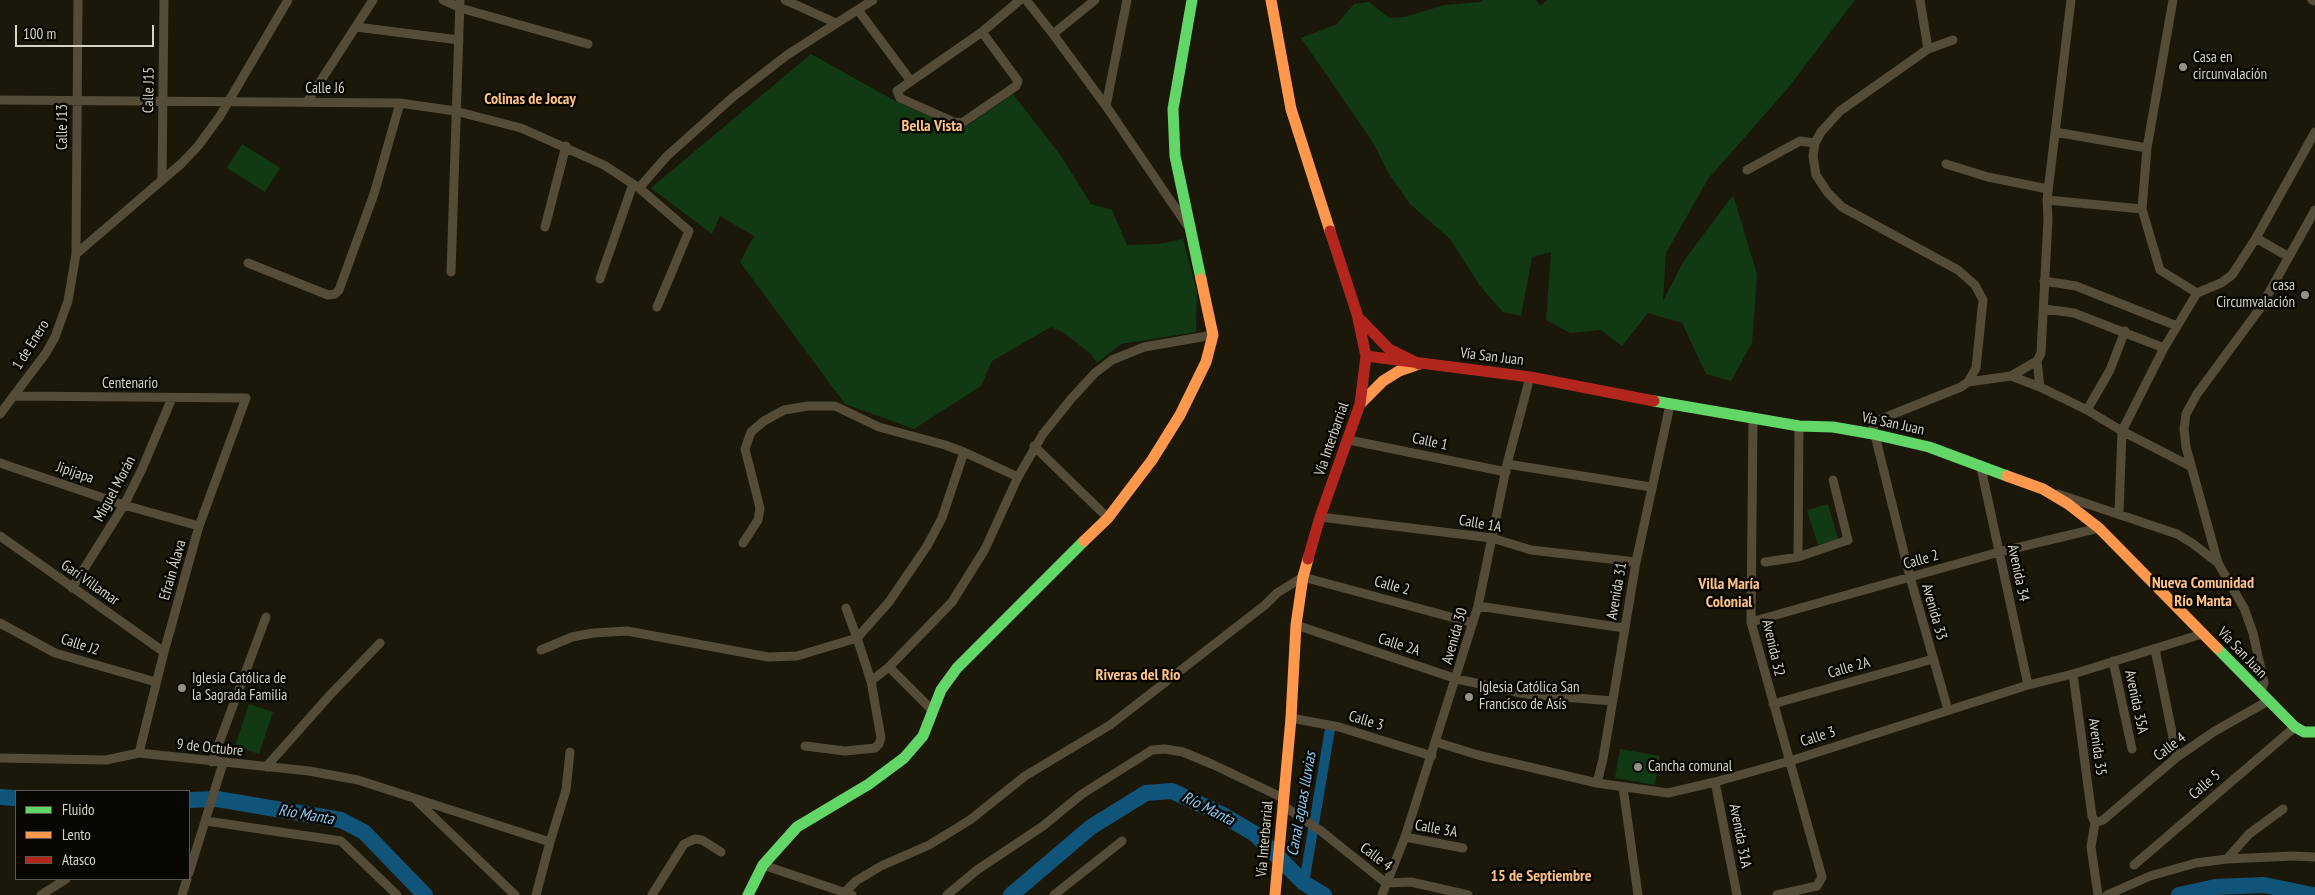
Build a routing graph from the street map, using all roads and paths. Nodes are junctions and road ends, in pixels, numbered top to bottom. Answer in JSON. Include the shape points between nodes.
{"nodes":[{"id":1,"x":78,"y":0,"type":"edge"},
{"id":2,"x":164,"y":0,"type":"edge"},
{"id":3,"x":288,"y":0,"type":"edge"},
{"id":4,"x":373,"y":0,"type":"edge"},
{"id":5,"x":443,"y":0,"type":"edge"},
{"id":6,"x":785,"y":0,"type":"edge"},
{"id":7,"x":873,"y":0,"type":"edge"},
{"id":8,"x":1020,"y":0,"type":"edge"},
{"id":9,"x":1026,"y":0,"type":"edge"},
{"id":10,"x":1095,"y":0,"type":"edge"},
{"id":11,"x":1127,"y":0,"type":"edge"},
{"id":12,"x":1192,"y":0,"type":"edge"},
{"id":13,"x":1271,"y":0,"type":"edge"},
{"id":14,"x":1920,"y":0,"type":"edge"},
{"id":15,"x":2071,"y":0,"type":"edge"},
{"id":16,"x":2174,"y":0,"type":"edge"},
{"id":17,"x":460,"y":4,"type":"edge"},
{"id":18,"x":858,"y":10,"type":"junction"},
{"id":19,"x":836,"y":23,"type":"junction"},
{"id":20,"x":356,"y":27,"type":"junction"},
{"id":21,"x":982,"y":32,"type":"junction"},
{"id":22,"x":1053,"y":34,"type":"junction"},
{"id":23,"x":459,"y":40,"type":"junction"},
{"id":24,"x":1953,"y":40,"type":"dead end"},
{"id":25,"x":588,"y":44,"type":"dead end"},
{"id":26,"x":1928,"y":49,"type":"junction"},
{"id":27,"x":910,"y":80,"type":"junction"},
{"id":28,"x":0,"y":100,"type":"edge"},
{"id":29,"x":77,"y":101,"type":"junction"},
{"id":30,"x":163,"y":102,"type":"junction"},
{"id":31,"x":307,"y":102,"type":"junction"},
{"id":32,"x":227,"y":103,"type":"junction"},
{"id":33,"x":400,"y":103,"type":"junction"},
{"id":34,"x":1106,"y":106,"type":"junction"},
{"id":35,"x":455,"y":111,"type":"junction"},
{"id":36,"x":2055,"y":132,"type":"junction"},
{"id":37,"x":2315,"y":132,"type":"edge"},
{"id":38,"x":1815,"y":143,"type":"junction"},
{"id":39,"x":566,"y":146,"type":"junction"},
{"id":40,"x":2147,"y":148,"type":"junction"},
{"id":41,"x":1946,"y":164,"type":"dead end"},
{"id":42,"x":1747,"y":170,"type":"dead end"},
{"id":43,"x":162,"y":180,"type":"junction"},
{"id":44,"x":636,"y":186,"type":"junction"},
{"id":45,"x":2048,"y":189,"type":"junction"},
{"id":46,"x":2047,"y":200,"type":"junction"},
{"id":47,"x":2142,"y":209,"type":"junction"},
{"id":48,"x":2315,"y":210,"type":"edge"},
{"id":49,"x":545,"y":227,"type":"dead end"},
{"id":50,"x":1190,"y":229,"type":"junction"},
{"id":51,"x":2256,"y":238,"type":"junction"},
{"id":52,"x":76,"y":254,"type":"junction"},
{"id":53,"x":2289,"y":257,"type":"junction"},
{"id":54,"x":248,"y":263,"type":"dead end"},
{"id":55,"x":451,"y":272,"type":"dead end"},
{"id":56,"x":600,"y":279,"type":"dead end"},
{"id":57,"x":2044,"y":281,"type":"junction"},
{"id":58,"x":2197,"y":293,"type":"junction"},
{"id":59,"x":657,"y":307,"type":"dead end"},
{"id":60,"x":2044,"y":309,"type":"junction"},
{"id":61,"x":1357,"y":314,"type":"junction"},
{"id":62,"x":2178,"y":326,"type":"junction"},
{"id":63,"x":2125,"y":332,"type":"junction"},
{"id":64,"x":1213,"y":335,"type":"junction"},
{"id":65,"x":2164,"y":348,"type":"junction"},
{"id":66,"x":1366,"y":356,"type":"junction"},
{"id":67,"x":2037,"y":361,"type":"junction"},
{"id":68,"x":1419,"y":364,"type":"junction"},
{"id":69,"x":2011,"y":376,"type":"junction"},
{"id":70,"x":1530,"y":377,"type":"junction"},
{"id":71,"x":1968,"y":382,"type":"junction"},
{"id":72,"x":2040,"y":387,"type":"junction"},
{"id":73,"x":14,"y":396,"type":"junction"},
{"id":74,"x":172,"y":398,"type":"junction"},
{"id":75,"x":246,"y":398,"type":"joint"},
{"id":76,"x":1360,"y":404,"type":"junction"},
{"id":77,"x":1670,"y":405,"type":"junction"},
{"id":78,"x":2087,"y":410,"type":"junction"},
{"id":79,"x":0,"y":414,"type":"edge"},
{"id":80,"x":1753,"y":418,"type":"junction"},
{"id":81,"x":1798,"y":426,"type":"junction"},
{"id":82,"x":2122,"y":431,"type":"junction"},
{"id":83,"x":1873,"y":434,"type":"junction"},
{"id":84,"x":1349,"y":440,"type":"junction"},
{"id":85,"x":1034,"y":446,"type":"junction"},
{"id":86,"x":964,"y":452,"type":"junction"},
{"id":87,"x":0,"y":463,"type":"edge"},
{"id":88,"x":2190,"y":466,"type":"junction"},
{"id":89,"x":1506,"y":468,"type":"junction"},
{"id":90,"x":1982,"y":468,"type":"junction"},
{"id":91,"x":1018,"y":477,"type":"junction"},
{"id":92,"x":1833,"y":480,"type":"dead end"},
{"id":93,"x":1651,"y":487,"type":"junction"},
{"id":94,"x":2042,"y":489,"type":"junction"},
{"id":95,"x":124,"y":505,"type":"junction"},
{"id":96,"x":2119,"y":513,"type":"junction"},
{"id":97,"x":1320,"y":517,"type":"junction"},
{"id":98,"x":1108,"y":518,"type":"junction"},
{"id":99,"x":199,"y":526,"type":"junction"},
{"id":100,"x":2099,"y":528,"type":"junction"},
{"id":101,"x":0,"y":536,"type":"edge"},
{"id":102,"x":1492,"y":538,"type":"junction"},
{"id":103,"x":743,"y":542,"type":"dead end"},
{"id":104,"x":1999,"y":552,"type":"junction"},
{"id":105,"x":1798,"y":557,"type":"junction"},
{"id":106,"x":1636,"y":562,"type":"junction"},
{"id":107,"x":1765,"y":562,"type":"dead end"},
{"id":108,"x":2218,"y":563,"type":"junction"},
{"id":109,"x":1303,"y":577,"type":"junction"},
{"id":110,"x":1910,"y":577,"type":"junction"},
{"id":111,"x":72,"y":588,"type":"junction"},
{"id":112,"x":1478,"y":606,"type":"junction"},
{"id":113,"x":846,"y":608,"type":"dead end"},
{"id":114,"x":266,"y":617,"type":"dead end"},
{"id":115,"x":1751,"y":622,"type":"junction"},
{"id":116,"x":0,"y":623,"type":"edge"},
{"id":117,"x":1473,"y":623,"type":"junction"},
{"id":118,"x":1296,"y":625,"type":"junction"},
{"id":119,"x":1624,"y":628,"type":"junction"},
{"id":120,"x":2202,"y":634,"type":"junction"},
{"id":121,"x":857,"y":638,"type":"junction"},
{"id":122,"x":380,"y":643,"type":"dead end"},
{"id":123,"x":2155,"y":649,"type":"junction"},
{"id":124,"x":541,"y":650,"type":"dead end"},
{"id":125,"x":164,"y":652,"type":"junction"},
{"id":126,"x":1933,"y":659,"type":"junction"},
{"id":127,"x":2113,"y":661,"type":"junction"},
{"id":128,"x":890,"y":667,"type":"junction"},
{"id":129,"x":2073,"y":674,"type":"junction"},
{"id":130,"x":1457,"y":678,"type":"junction"},
{"id":131,"x":872,"y":681,"type":"junction"},
{"id":132,"x":156,"y":682,"type":"junction"},
{"id":133,"x":2028,"y":685,"type":"junction"},
{"id":134,"x":2264,"y":697,"type":"junction"},
{"id":135,"x":1613,"y":701,"type":"junction"},
{"id":136,"x":1773,"y":704,"type":"junction"},
{"id":137,"x":932,"y":710,"type":"junction"},
{"id":138,"x":1948,"y":710,"type":"junction"},
{"id":139,"x":1291,"y":718,"type":"junction"},
{"id":140,"x":2295,"y":727,"type":"junction"},
{"id":141,"x":2315,"y":732,"type":"edge"},
{"id":142,"x":1436,"y":742,"type":"junction"},
{"id":143,"x":805,"y":746,"type":"dead end"},
{"id":144,"x":2132,"y":748,"type":"dead end"},
{"id":145,"x":570,"y":752,"type":"dead end"},
{"id":146,"x":139,"y":754,"type":"junction"},
{"id":147,"x":1432,"y":756,"type":"junction"},
{"id":148,"x":2177,"y":757,"type":"junction"},
{"id":149,"x":0,"y":758,"type":"edge"},
{"id":150,"x":1790,"y":761,"type":"junction"},
{"id":151,"x":212,"y":762,"type":"junction"},
{"id":152,"x":223,"y":763,"type":"junction"},
{"id":153,"x":266,"y":767,"type":"junction"},
{"id":154,"x":1715,"y":782,"type":"junction"},
{"id":155,"x":1597,"y":783,"type":"junction"},
{"id":156,"x":1623,"y":787,"type":"junction"},
{"id":157,"x":415,"y":799,"type":"junction"},
{"id":158,"x":1282,"y":805,"type":"junction"},
{"id":159,"x":2283,"y":809,"type":"dead end"},
{"id":160,"x":207,"y":817,"type":"junction"},
{"id":161,"x":2095,"y":823,"type":"junction"},
{"id":162,"x":1405,"y":837,"type":"junction"},
{"id":163,"x":1122,"y":841,"type":"dead end"},
{"id":164,"x":550,"y":842,"type":"junction"},
{"id":165,"x":1463,"y":848,"type":"dead end"},
{"id":166,"x":721,"y":852,"type":"dead end"},
{"id":167,"x":2315,"y":857,"type":"edge"},
{"id":168,"x":2228,"y":859,"type":"junction"},
{"id":169,"x":763,"y":865,"type":"junction"},
{"id":170,"x":2134,"y":865,"type":"dead end"},
{"id":171,"x":190,"y":870,"type":"edge"},
{"id":172,"x":64,"y":880,"type":"edge"},
{"id":173,"x":187,"y":880,"type":"edge"},
{"id":174,"x":1383,"y":890,"type":"edge"},
{"id":175,"x":1275,"y":892,"type":"edge"},
{"id":176,"x":846,"y":894,"type":"edge"},
{"id":177,"x":41,"y":895,"type":"edge"},
{"id":178,"x":182,"y":895,"type":"edge"},
{"id":179,"x":397,"y":895,"type":"edge"},
{"id":180,"x":515,"y":895,"type":"edge"},
{"id":181,"x":536,"y":895,"type":"edge"},
{"id":182,"x":652,"y":895,"type":"edge"},
{"id":183,"x":748,"y":895,"type":"edge"},
{"id":184,"x":947,"y":895,"type":"edge"},
{"id":185,"x":1054,"y":895,"type":"edge"},
{"id":186,"x":1468,"y":895,"type":"edge"},
{"id":187,"x":1638,"y":895,"type":"edge"},
{"id":188,"x":1737,"y":895,"type":"edge"},
{"id":189,"x":1777,"y":895,"type":"edge"},
{"id":190,"x":2098,"y":895,"type":"edge"},
{"id":191,"x":2107,"y":895,"type":"edge"}],
"edges":[{"from":1,"to":29,"type":"street","name":"Calle J13"},
{"from":2,"to":30,"type":"street","name":"Calle J15"},
{"from":3,"to":32,"type":"street"},
{"from":4,"to":20,"type":"street"},
{"from":5,"to":17,"type":"street"},
{"from":6,"to":19,"type":"street"},
{"from":7,"to":18,"type":"street"},
{"from":8,"to":21,"type":"street"},
{"from":9,"to":22,"type":"street"},
{"from":10,"to":22,"type":"street"},
{"from":11,"to":34,"type":"street"},
{"from":12,"to":50,"type":"street","via":[[1173,110],[1176,156]]},
{"from":13,"to":61,"type":"street","name":"Vía Interbarrial","via":[[1291,109]]},
{"from":14,"to":26,"type":"street"},
{"from":15,"to":36,"type":"street"},
{"from":16,"to":40,"type":"street"},
{"from":17,"to":23,"type":"street"},
{"from":17,"to":25,"type":"street"},
{"from":18,"to":19,"type":"street"},
{"from":18,"to":27,"type":"street"},
{"from":19,"to":44,"type":"street","via":[[733,97]]},
{"from":20,"to":23,"type":"street"},
{"from":20,"to":31,"type":"street"},
{"from":21,"to":27,"type":"street"},
{"from":21,"to":27,"type":"street","via":[[1018,83],[966,121],[954,122],[900,98],[897,91]]},
{"from":22,"to":34,"type":"street"},
{"from":23,"to":35,"type":"street"},
{"from":24,"to":26,"type":"street"},
{"from":26,"to":38,"type":"street","via":[[1840,111]]},
{"from":28,"to":29,"type":"street","name":"Calle J6"},
{"from":29,"to":30,"type":"street","name":"Calle J6"},
{"from":29,"to":52,"type":"street","name":"Calle J13"},
{"from":30,"to":32,"type":"street","name":"Calle J6"},
{"from":30,"to":43,"type":"street","name":"Calle J15"},
{"from":31,"to":32,"type":"street","name":"Calle J6"},
{"from":31,"to":33,"type":"street","name":"Calle J6"},
{"from":32,"to":43,"type":"street","via":[[198,146]]},
{"from":33,"to":35,"type":"street","name":"Calle J6"},
{"from":33,"to":54,"type":"street","via":[[374,194],[339,290],[328,294]]},
{"from":34,"to":50,"type":"street"},
{"from":35,"to":39,"type":"street","name":"Calle J6","via":[[521,128]]},
{"from":35,"to":55,"type":"street"},
{"from":36,"to":40,"type":"street"},
{"from":36,"to":45,"type":"street"},
{"from":37,"to":51,"type":"street"},
{"from":38,"to":42,"type":"street","via":[[1800,141]]},
{"from":38,"to":71,"type":"street","via":[[1816,175],[1835,200],[1958,270],[1980,291],[1983,311],[1976,368]]},
{"from":39,"to":44,"type":"street","name":"Calle J6"},
{"from":39,"to":49,"type":"street"},
{"from":40,"to":47,"type":"street"},
{"from":41,"to":45,"type":"street","via":[[1988,177]]},
{"from":43,"to":52,"type":"street"},
{"from":44,"to":56,"type":"street"},
{"from":44,"to":59,"type":"street","name":"Calle J6","via":[[689,231]]},
{"from":45,"to":46,"type":"street"},
{"from":46,"to":47,"type":"street"},
{"from":46,"to":57,"type":"street"},
{"from":47,"to":58,"type":"street","via":[[2160,270]]},
{"from":48,"to":53,"type":"street"},
{"from":50,"to":64,"type":"street"},
{"from":51,"to":53,"type":"street"},
{"from":51,"to":58,"type":"street","via":[[2232,275]]},
{"from":52,"to":73,"type":"street","name":"1 de Enero","via":[[68,301],[55,337]]},
{"from":53,"to":88,"type":"street","via":[[2247,328],[2190,404],[2184,429]]},
{"from":57,"to":60,"type":"street"},
{"from":57,"to":62,"type":"street","via":[[2076,286]]},
{"from":58,"to":62,"type":"street"},
{"from":60,"to":63,"type":"street","via":[[2074,313]]},
{"from":60,"to":67,"type":"street","via":[[2043,348]]},
{"from":61,"to":66,"type":"street","name":"Vía Interbarrial"},
{"from":61,"to":68,"type":"street","via":[[1389,349]]},
{"from":62,"to":65,"type":"street"},
{"from":63,"to":65,"type":"street"},
{"from":63,"to":78,"type":"street","via":[[2110,370]]},
{"from":64,"to":85,"type":"street","via":[[1144,347],[1112,360],[1071,399]]},
{"from":64,"to":98,"type":"street","via":[[1206,362],[1180,415],[1152,460]]},
{"from":65,"to":82,"type":"street"},
{"from":66,"to":68,"type":"street","name":"Vía San Juan"},
{"from":66,"to":76,"type":"street","name":"Vía Interbarrial"},
{"from":67,"to":69,"type":"street"},
{"from":67,"to":72,"type":"street"},
{"from":68,"to":70,"type":"street","name":"Vía San Juan"},
{"from":68,"to":76,"type":"street","via":[[1383,381]]},
{"from":69,"to":71,"type":"street"},
{"from":69,"to":72,"type":"street"},
{"from":70,"to":77,"type":"street","name":"Vía San Juan"},
{"from":70,"to":89,"type":"street","name":"Avenida 30"},
{"from":71,"to":83,"type":"street","via":[[1876,421]]},
{"from":72,"to":78,"type":"street"},
{"from":73,"to":74,"type":"street","name":"Centenario"},
{"from":73,"to":79,"type":"street","name":"1 de Enero"},
{"from":74,"to":75,"type":"street","name":"Centenario"},
{"from":74,"to":95,"type":"street","name":"Miguel Morán"},
{"from":75,"to":99,"type":"street","name":"Efraín Álava"},
{"from":76,"to":84,"type":"street","name":"Vía Interbarrial"},
{"from":77,"to":80,"type":"street","name":"Vía San Juan"},
{"from":77,"to":93,"type":"street","name":"Avenida 31"},
{"from":78,"to":82,"type":"street"},
{"from":80,"to":81,"type":"street","name":"Vía San Juan"},
{"from":80,"to":115,"type":"street","name":"Avenida 32"},
{"from":81,"to":83,"type":"street","name":"Vía San Juan","via":[[1833,427]]},
{"from":81,"to":105,"type":"street"},
{"from":82,"to":88,"type":"street"},
{"from":82,"to":96,"type":"street"},
{"from":83,"to":90,"type":"street","name":"Vía San Juan","via":[[1929,447]]},
{"from":83,"to":110,"type":"street","name":"Avenida 33"},
{"from":84,"to":89,"type":"street","name":"Calle 1"},
{"from":84,"to":97,"type":"street","name":"Vía Interbarrial"},
{"from":85,"to":91,"type":"street"},
{"from":85,"to":98,"type":"street"},
{"from":86,"to":91,"type":"street"},
{"from":86,"to":103,"type":"street","via":[[879,427],[835,406],[784,410],[751,432],[745,449],[760,508],[758,520]]},
{"from":86,"to":121,"type":"street","via":[[942,518],[931,539],[889,602]]},
{"from":87,"to":95,"type":"street","name":"Jipijapa"},
{"from":88,"to":108,"type":"street"},
{"from":89,"to":93,"type":"street","name":"Calle 1"},
{"from":89,"to":102,"type":"street","name":"Avenida 30"},
{"from":90,"to":94,"type":"street","name":"Vía San Juan"},
{"from":90,"to":104,"type":"street","name":"Avenida 34"},
{"from":91,"to":128,"type":"street","via":[[985,549],[952,602]]},
{"from":92,"to":105,"type":"street","via":[[1848,540]]},
{"from":93,"to":106,"type":"street","name":"Avenida 31"},
{"from":94,"to":96,"type":"street"},
{"from":94,"to":100,"type":"street","name":"Vía San Juan"},
{"from":95,"to":99,"type":"street","name":"Jipijapa"},
{"from":95,"to":111,"type":"street","name":"Miguel Morán"},
{"from":96,"to":108,"type":"street","via":[[2177,534]]},
{"from":97,"to":102,"type":"street","name":"Calle 1A"},
{"from":97,"to":109,"type":"street","name":"Vía Interbarrial"},
{"from":98,"to":137,"type":"street","via":[[957,668]]},
{"from":99,"to":125,"type":"street","name":"Efraín Álava"},
{"from":100,"to":104,"type":"street","name":"Calle 2"},
{"from":100,"to":120,"type":"street","name":"Vía San Juan"},
{"from":101,"to":111,"type":"street","name":"Garí Villamar"},
{"from":102,"to":106,"type":"street","name":"Calle 1A","via":[[1532,550]]},
{"from":102,"to":112,"type":"street","name":"Avenida 30"},
{"from":104,"to":110,"type":"street","name":"Calle 2"},
{"from":104,"to":133,"type":"street","name":"Avenida 34"},
{"from":105,"to":107,"type":"street"},
{"from":106,"to":119,"type":"street","name":"Avenida 31"},
{"from":108,"to":134,"type":"street","via":[[2244,608],[2253,633],[2264,682]]},
{"from":109,"to":117,"type":"street","name":"Calle 2"},
{"from":109,"to":118,"type":"street","name":"Vía Interbarrial"},
{"from":109,"to":176,"type":"street","via":[[1277,593],[1110,726],[1025,776],[970,820],[929,845],[856,881]]},
{"from":110,"to":115,"type":"street","name":"Calle 2"},
{"from":110,"to":126,"type":"street","name":"Avenida 33"},
{"from":111,"to":125,"type":"street","name":"Garí Villamar"},
{"from":112,"to":117,"type":"street","name":"Avenida 30"},
{"from":112,"to":119,"type":"street"},
{"from":113,"to":121,"type":"street"},
{"from":114,"to":151,"type":"street"},
{"from":115,"to":136,"type":"street","name":"Avenida 32"},
{"from":116,"to":132,"type":"street","name":"Calle J2","via":[[55,652]]},
{"from":117,"to":130,"type":"street","name":"Avenida 30"},
{"from":118,"to":130,"type":"street","name":"Calle 2A"},
{"from":118,"to":139,"type":"street","name":"Vía Interbarrial"},
{"from":119,"to":135,"type":"street","name":"Avenida 31"},
{"from":120,"to":123,"type":"street","name":"Calle 3"},
{"from":120,"to":134,"type":"street","name":"Vía San Juan"},
{"from":121,"to":124,"type":"street","via":[[797,656],[768,657],[627,631],[572,637]]},
{"from":121,"to":131,"type":"street"},
{"from":122,"to":153,"type":"street"},
{"from":123,"to":127,"type":"street","name":"Calle 3"},
{"from":123,"to":148,"type":"street"},
{"from":125,"to":132,"type":"street","name":"Efraín Álava"},
{"from":126,"to":136,"type":"street","name":"Calle 2A"},
{"from":126,"to":138,"type":"street","name":"Avenida 33"},
{"from":127,"to":129,"type":"street","name":"Calle 3"},
{"from":127,"to":144,"type":"street","name":"Avenida 35A"},
{"from":128,"to":131,"type":"street"},
{"from":128,"to":137,"type":"street"},
{"from":129,"to":133,"type":"street","name":"Calle 3"},
{"from":129,"to":161,"type":"street","name":"Avenida 35"},
{"from":130,"to":135,"type":"street","name":"Calle 2A","via":[[1526,694]]},
{"from":130,"to":142,"type":"street","name":"Avenida 30"},
{"from":131,"to":143,"type":"street","via":[[881,738],[875,748],[845,751]]},
{"from":132,"to":146,"type":"street","name":"Efraín Álava"},
{"from":133,"to":138,"type":"street","name":"Calle 3"},
{"from":134,"to":140,"type":"street","name":"Vía San Juan"},
{"from":134,"to":148,"type":"street","name":"Calle 4"},
{"from":135,"to":155,"type":"street","name":"Avenida 31"},
{"from":136,"to":150,"type":"street","name":"Avenida 32"},
{"from":137,"to":169,"type":"street","via":[[923,736],[904,758],[869,784],[797,826]]},
{"from":138,"to":150,"type":"street","name":"Calle 3"},
{"from":139,"to":147,"type":"street","name":"Calle 3","via":[[1340,727]]},
{"from":139,"to":158,"type":"street","name":"Vía Interbarrial"},
{"from":140,"to":141,"type":"street","name":"Vía San Juan","via":[[2304,732]]},
{"from":140,"to":170,"type":"street","name":"Calle 5"},
{"from":142,"to":147,"type":"street","name":"Avenida 30"},
{"from":142,"to":155,"type":"street","name":"Calle 3"},
{"from":145,"to":164,"type":"street","via":[[566,790]]},
{"from":146,"to":149,"type":"street","name":"9 de Octubre","via":[[106,760]]},
{"from":146,"to":151,"type":"street","name":"9 de Octubre"},
{"from":147,"to":162,"type":"street","name":"Avenida 30"},
{"from":148,"to":161,"type":"street","name":"Calle 4","via":[[2103,820]]},
{"from":150,"to":154,"type":"street","name":"Calle 3"},
{"from":150,"to":189,"type":"street","name":"Avenida 32","via":[[1822,877],[1817,886]]},
{"from":151,"to":152,"type":"street","name":"9 de Octubre"},
{"from":152,"to":153,"type":"street","name":"9 de Octubre"},
{"from":152,"to":160,"type":"street"},
{"from":153,"to":157,"type":"street","name":"9 de Octubre","via":[[358,780]]},
{"from":154,"to":156,"type":"street","name":"Calle 3","via":[[1668,793]]},
{"from":154,"to":188,"type":"street","name":"Avenida 31A"},
{"from":155,"to":156,"type":"street","name":"Calle 3"},
{"from":156,"to":187,"type":"street"},
{"from":157,"to":164,"type":"street","name":"9 de Octubre"},
{"from":157,"to":180,"type":"street","name":"9 de Octubre"},
{"from":158,"to":174,"type":"street","name":"Calle 4","via":[[1317,829]]},
{"from":158,"to":175,"type":"street","name":"Vía Interbarrial"},
{"from":158,"to":184,"type":"street","name":"Calle 4","via":[[1214,765],[1183,752],[1152,750],[1082,794],[1044,826]]},
{"from":159,"to":168,"type":"street","via":[[2249,834]]},
{"from":160,"to":171,"type":"street"},
{"from":160,"to":179,"type":"street","via":[[341,841]]},
{"from":161,"to":190,"type":"street","name":"Avenida 35","via":[[2090,847]]},
{"from":162,"to":165,"type":"street","name":"Calle 3A"},
{"from":162,"to":174,"type":"street","name":"Avenida 30"},
{"from":163,"to":185,"type":"street"},
{"from":164,"to":181,"type":"street"},
{"from":166,"to":182,"type":"street","via":[[702,840],[689,840]]},
{"from":167,"to":168,"type":"street"},
{"from":168,"to":191,"type":"street","via":[[2174,868]]},
{"from":169,"to":176,"type":"street"},
{"from":169,"to":183,"type":"street"},
{"from":172,"to":177,"type":"street"},
{"from":173,"to":178,"type":"street"},
{"from":174,"to":186,"type":"street","name":"Calle 4","via":[[1411,882]]}]}
